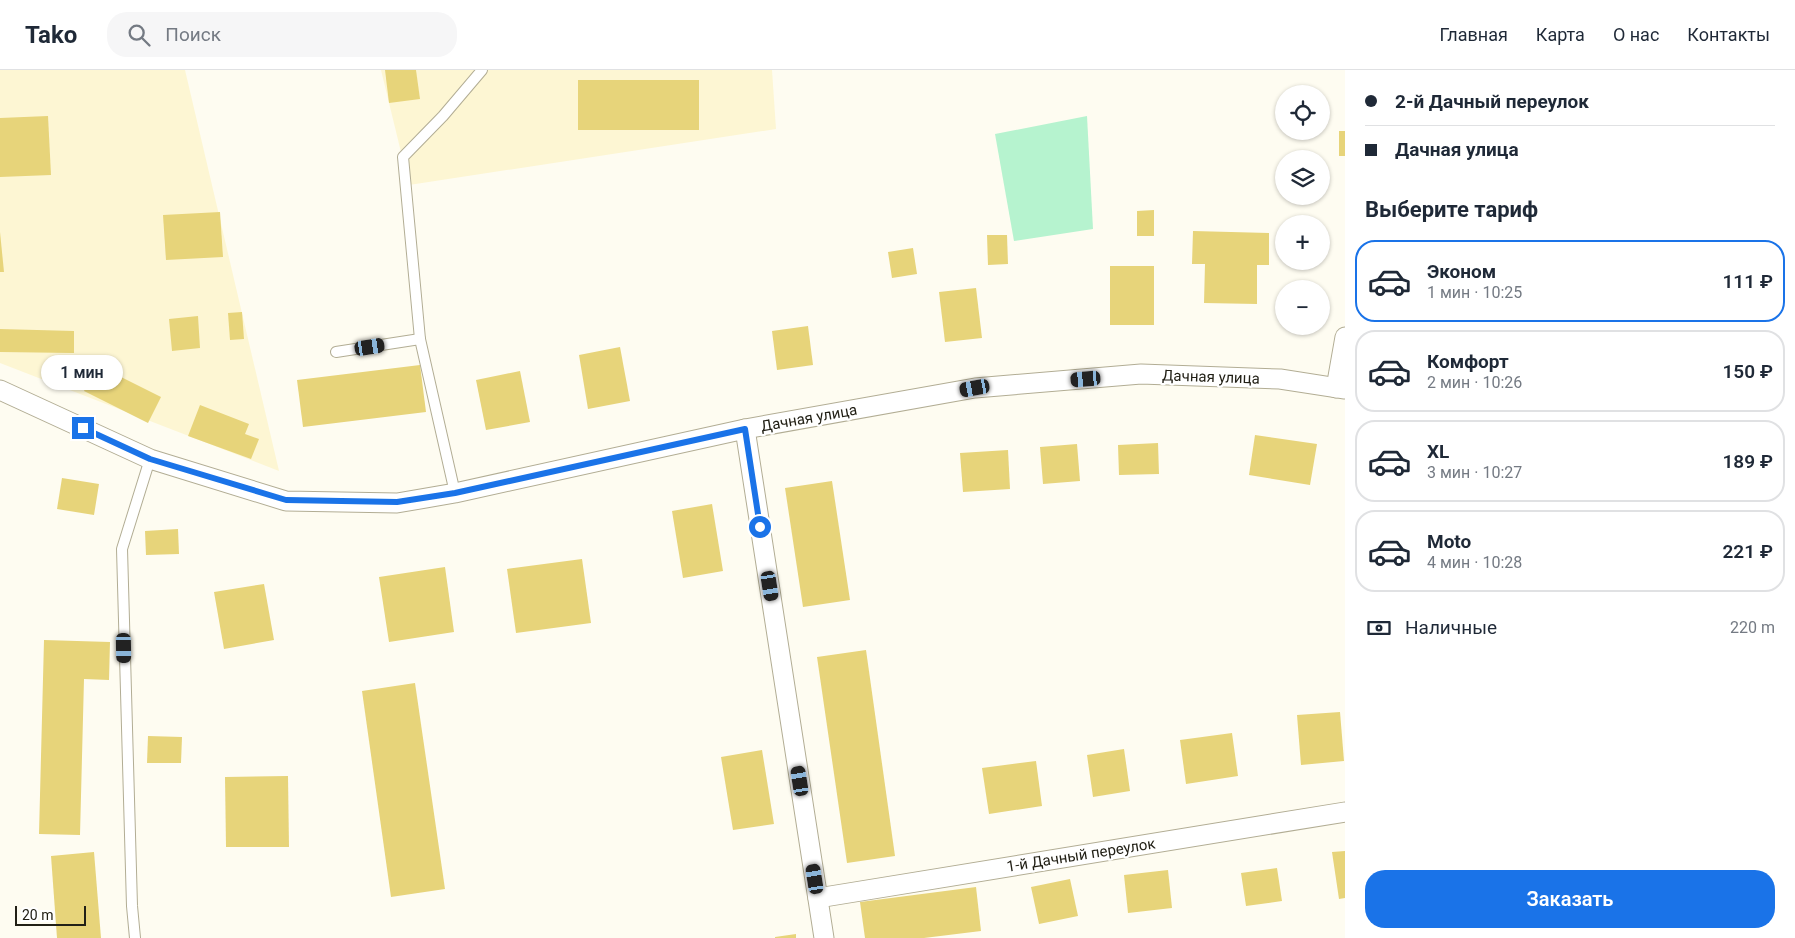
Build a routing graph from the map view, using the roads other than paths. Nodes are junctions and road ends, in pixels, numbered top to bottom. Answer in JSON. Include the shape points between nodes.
{"nodes":[{"id":1,"x":482,"y":70,"type":"edge"},
{"id":2,"x":1345,"y":338,"type":"edge"},
{"id":3,"x":420,"y":339,"type":"junction"},
{"id":4,"x":336,"y":352,"type":"dead end"},
{"id":5,"x":1340,"y":388,"type":"edge"},
{"id":6,"x":0,"y":390,"type":"edge"},
{"id":7,"x":745,"y":429,"type":"junction"},
{"id":8,"x":150,"y":459,"type":"junction"},
{"id":9,"x":455,"y":493,"type":"junction"},
{"id":10,"x":1345,"y":812,"type":"edge"},
{"id":11,"x":818,"y":898,"type":"junction"},
{"id":12,"x":135,"y":938,"type":"edge"},
{"id":13,"x":824,"y":938,"type":"edge"}],
"edges":[{"from":1,"to":3,"type":"lane","via":[[403,157]]},
{"from":2,"to":5,"type":"street"},
{"from":3,"to":4,"type":"lane"},
{"from":3,"to":9,"type":"lane"},
{"from":5,"to":7,"type":"street","name":"Дачная улица","via":[[1280,379],[1141,374],[975,388]]},
{"from":6,"to":8,"type":"street","name":"Дачная улица"},
{"from":7,"to":9,"type":"street","name":"Дачная улица"},
{"from":7,"to":11,"type":"street"},
{"from":8,"to":9,"type":"street","name":"Дачная улица","via":[[286,500],[397,502]]},
{"from":8,"to":12,"type":"lane","via":[[122,549]]},
{"from":10,"to":11,"type":"street","name":"1-й Дачный переулок"},
{"from":11,"to":13,"type":"street"}]}
